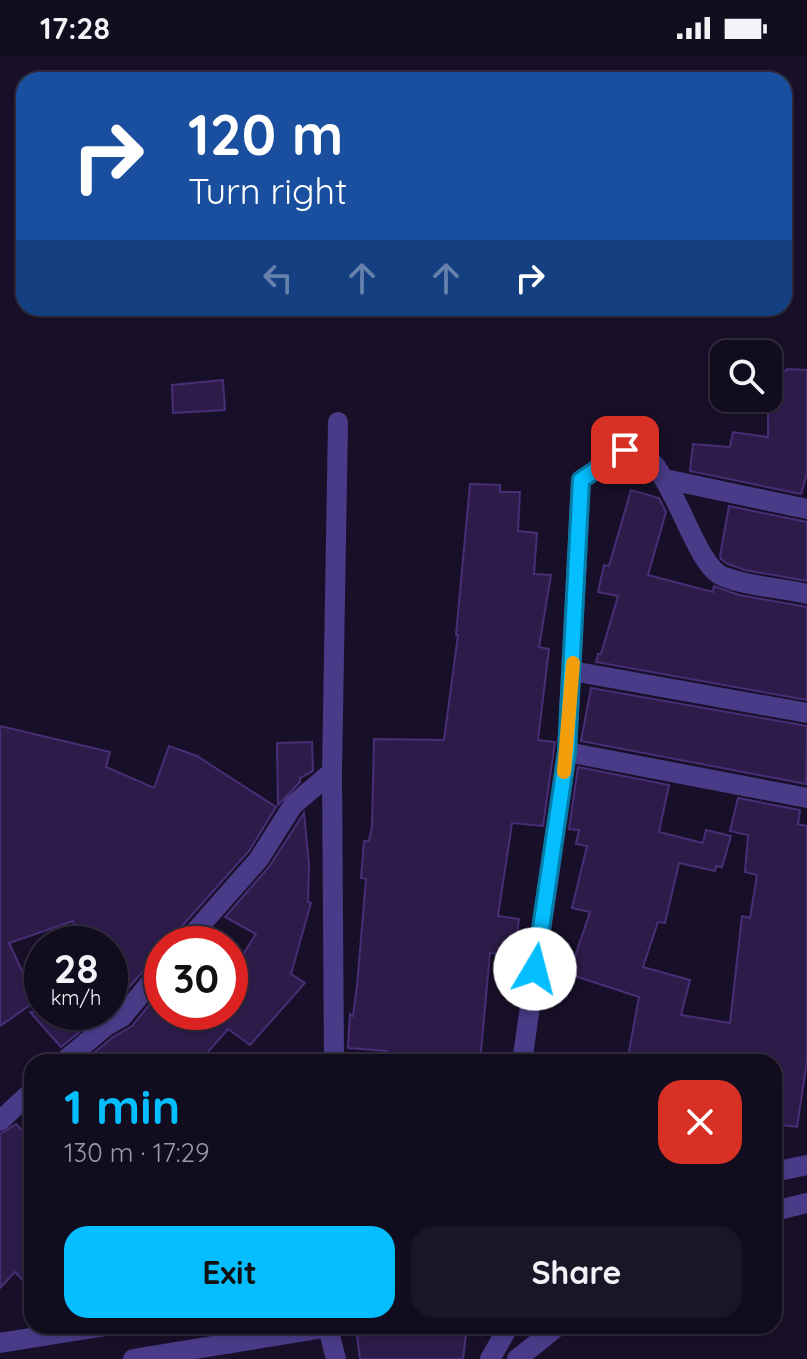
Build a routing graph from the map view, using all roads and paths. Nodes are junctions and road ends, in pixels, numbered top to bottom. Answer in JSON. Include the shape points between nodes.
{"nodes":[{"id":1,"x":338,"y":422,"type":"dead end"},
{"id":2,"x":665,"y":479,"type":"junction"},
{"id":3,"x":807,"y":509,"type":"edge"},
{"id":4,"x":807,"y":594,"type":"edge"},
{"id":5,"x":572,"y":671,"type":"junction"},
{"id":6,"x":807,"y":713,"type":"edge"},
{"id":7,"x":567,"y":752,"type":"junction"},
{"id":8,"x":332,"y":772,"type":"junction"},
{"id":9,"x":807,"y":798,"type":"edge"},
{"id":10,"x":200,"y":926,"type":"edge"},
{"id":11,"x":144,"y":991,"type":"edge"},
{"id":12,"x":73,"y":1054,"type":"edge"},
{"id":13,"x":334,"y":1054,"type":"edge"},
{"id":14,"x":523,"y":1054,"type":"edge"},
{"id":15,"x":24,"y":1098,"type":"edge"},
{"id":16,"x":0,"y":1121,"type":"edge"},
{"id":17,"x":807,"y":1165,"type":"edge"},
{"id":18,"x":782,"y":1170,"type":"edge"},
{"id":19,"x":807,"y":1203,"type":"edge"},
{"id":20,"x":782,"y":1209,"type":"edge"},
{"id":21,"x":56,"y":1334,"type":"edge"},
{"id":22,"x":288,"y":1334,"type":"edge"},
{"id":23,"x":333,"y":1334,"type":"edge"},
{"id":24,"x":504,"y":1334,"type":"edge"},
{"id":25,"x":548,"y":1334,"type":"edge"},
{"id":26,"x":0,"y":1343,"type":"edge"},
{"id":27,"x":133,"y":1359,"type":"edge"},
{"id":28,"x":336,"y":1359,"type":"edge"},
{"id":29,"x":490,"y":1359,"type":"edge"},
{"id":30,"x":517,"y":1359,"type":"edge"}],
"edges":[{"from":1,"to":8,"type":"street"},
{"from":2,"to":3,"type":"street"},
{"from":2,"to":4,"type":"street","via":[[712,569],[730,578]]},
{"from":2,"to":5,"type":"street","via":[[649,455],[637,448],[625,450],[581,480]]},
{"from":5,"to":6,"type":"street"},
{"from":5,"to":7,"type":"street"},
{"from":7,"to":9,"type":"street"},
{"from":7,"to":14,"type":"street"},
{"from":8,"to":10,"type":"street","via":[[293,805],[259,859]]},
{"from":8,"to":13,"type":"street"},
{"from":11,"to":12,"type":"street","via":[[122,1017]]},
{"from":15,"to":16,"type":"street"},
{"from":17,"to":18,"type":"street"},
{"from":19,"to":20,"type":"street"},
{"from":21,"to":26,"type":"street"},
{"from":22,"to":27,"type":"street"},
{"from":23,"to":28,"type":"street"},
{"from":24,"to":29,"type":"street"},
{"from":25,"to":30,"type":"street"}]}
